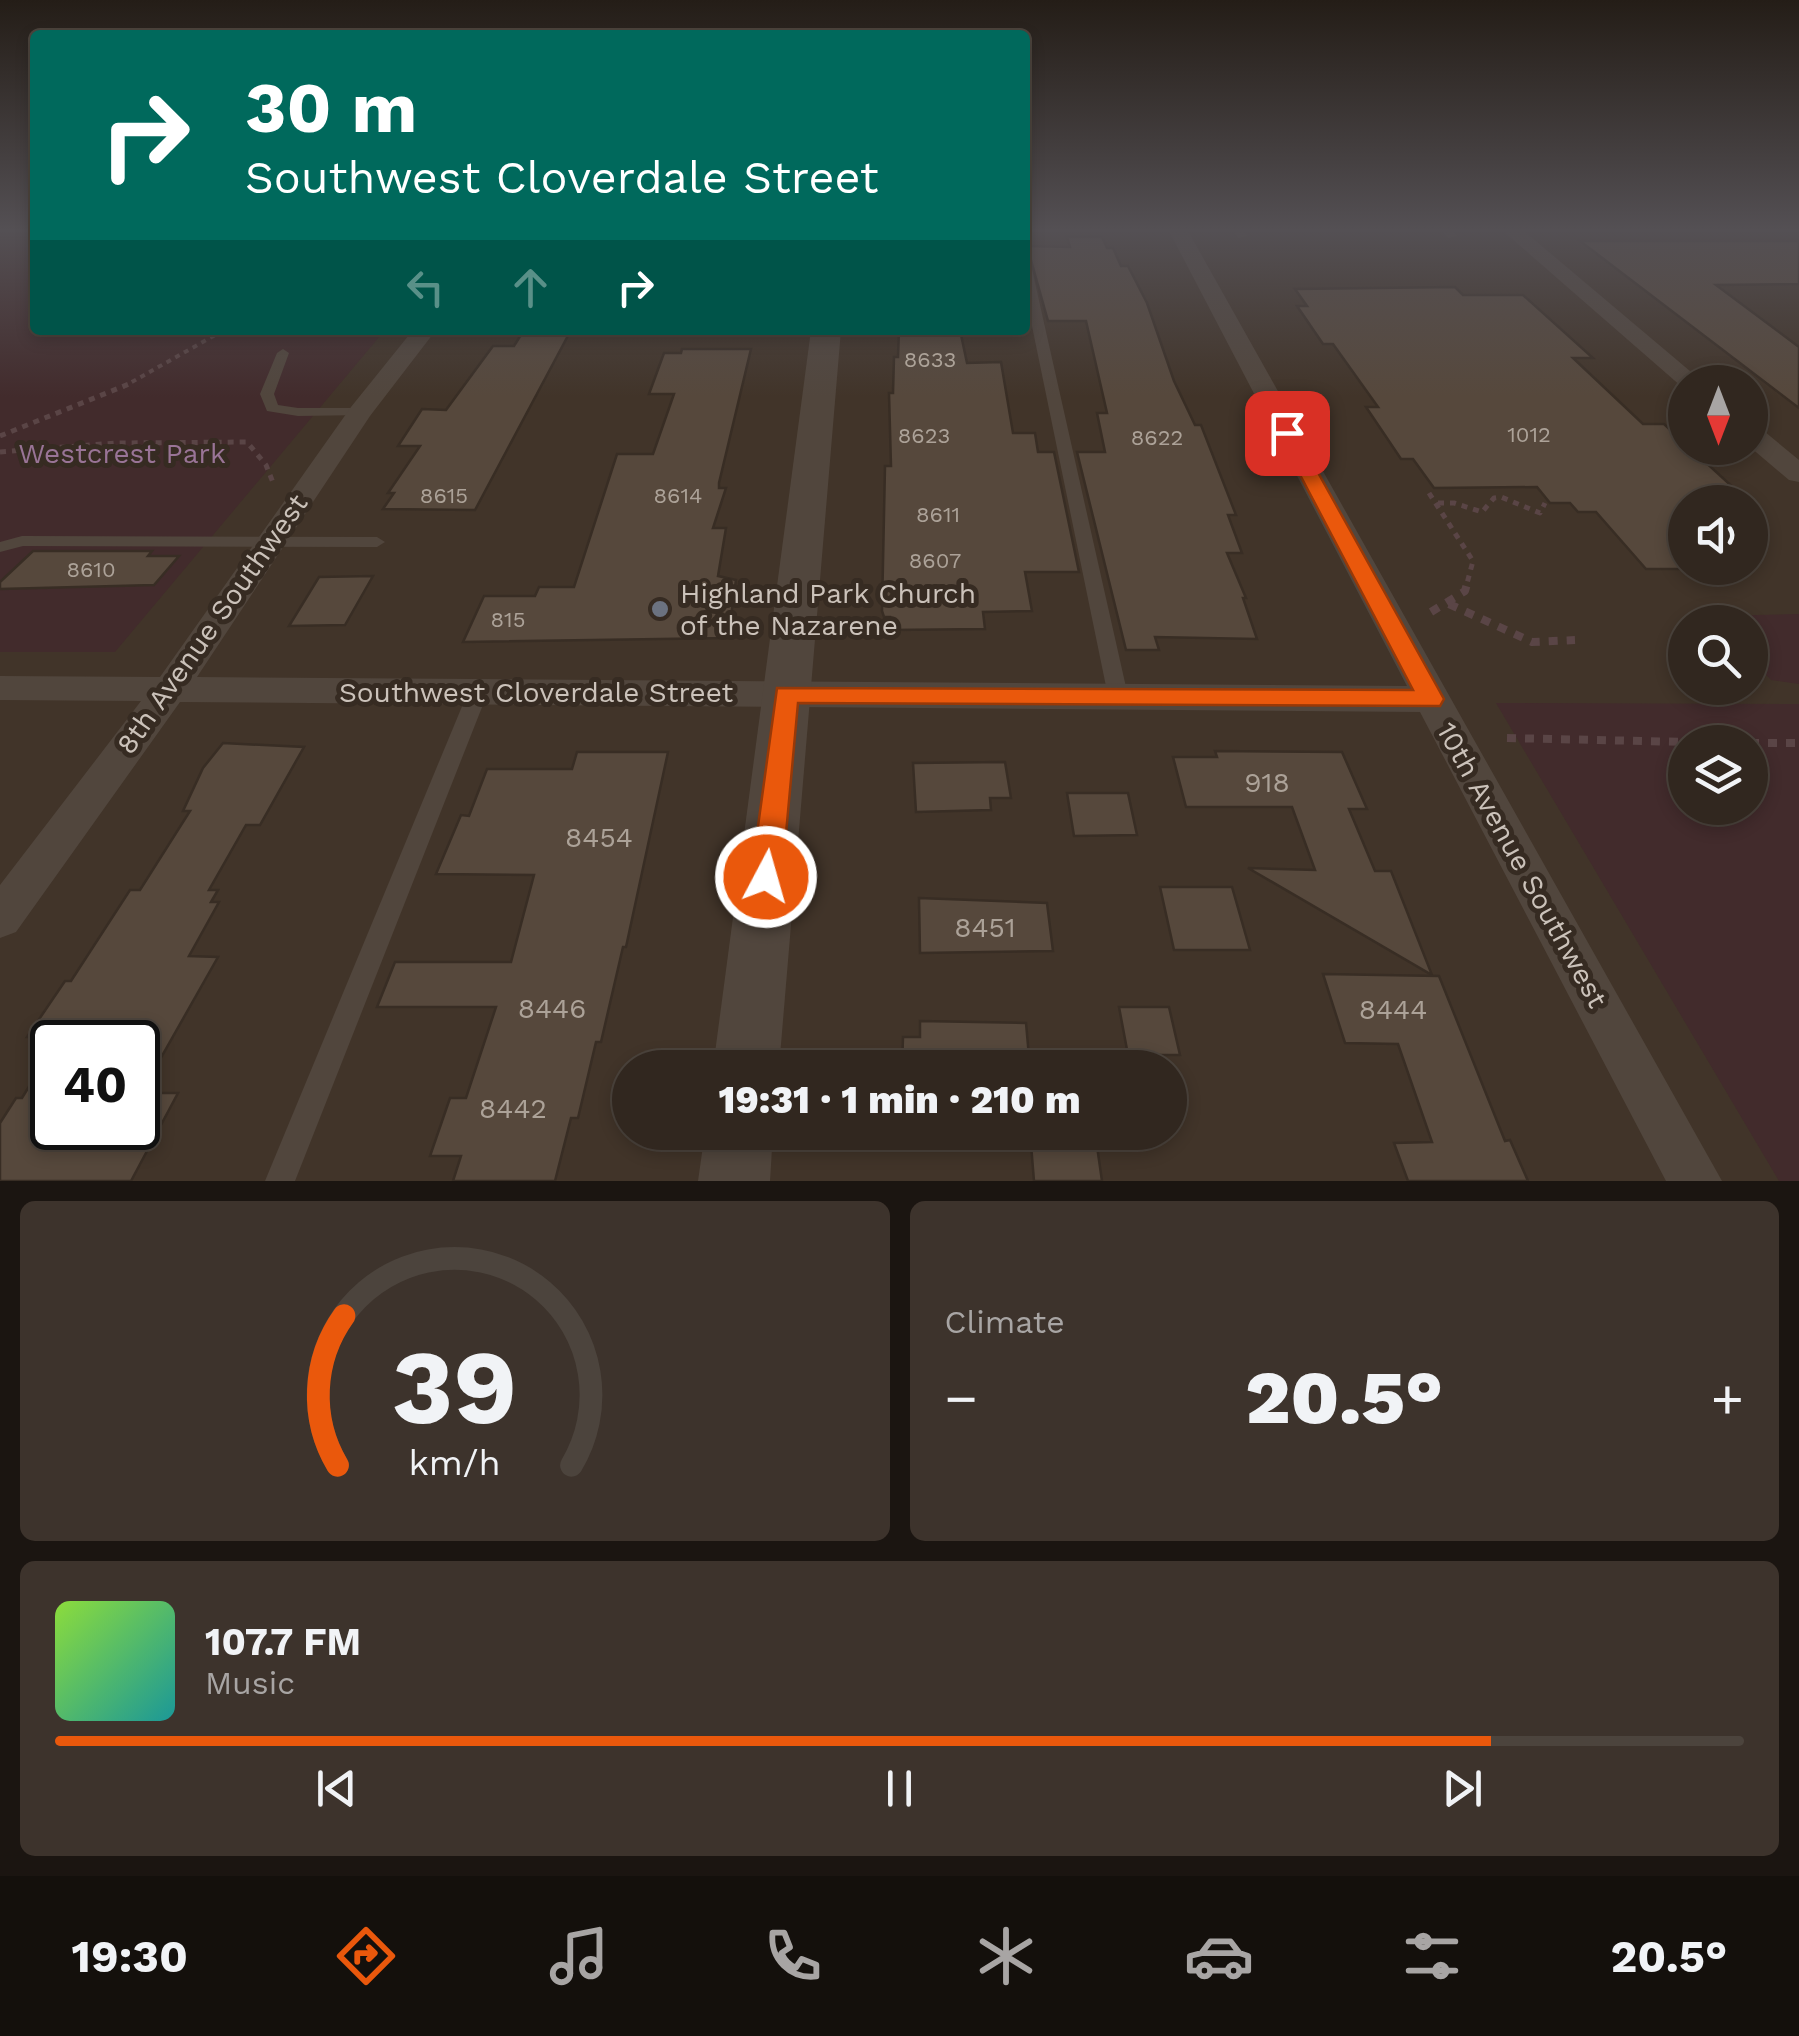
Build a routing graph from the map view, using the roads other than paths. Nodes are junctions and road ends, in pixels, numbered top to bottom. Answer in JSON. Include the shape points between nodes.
{"nodes":[{"id":1,"x":1207,"y":286,"type":"edge"},
{"id":2,"x":1577,"y":286,"type":"edge"},
{"id":3,"x":1030,"y":288,"type":"edge"},
{"id":4,"x":420,"y":335,"type":"edge"},
{"id":5,"x":825,"y":335,"type":"edge"},
{"id":6,"x":284,"y":352,"type":"dead end"},
{"id":7,"x":1671,"y":365,"type":"edge"},
{"id":8,"x":360,"y":412,"type":"junction"},
{"id":9,"x":1768,"y":448,"type":"edge"},
{"id":10,"x":1799,"y":474,"type":"edge"},
{"id":11,"x":269,"y":542,"type":"junction"},
{"id":12,"x":377,"y":542,"type":"dead end"},
{"id":13,"x":0,"y":547,"type":"edge"},
{"id":14,"x":0,"y":688,"type":"edge"},
{"id":15,"x":170,"y":689,"type":"junction"},
{"id":16,"x":478,"y":692,"type":"junction"},
{"id":17,"x":786,"y":694,"type":"junction"},
{"id":18,"x":1118,"y":696,"type":"junction"},
{"id":19,"x":1431,"y":699,"type":"junction"},
{"id":20,"x":0,"y":919,"type":"edge"},
{"id":21,"x":748,"y":1050,"type":"edge"},
{"id":22,"x":737,"y":1150,"type":"edge"},
{"id":23,"x":280,"y":1181,"type":"edge"},
{"id":24,"x":734,"y":1181,"type":"edge"},
{"id":25,"x":1695,"y":1181,"type":"edge"}],
"edges":[{"from":1,"to":19,"type":"street","name":"10th Avenue Southwest"},
{"from":2,"to":7,"type":"street"},
{"from":3,"to":18,"type":"lane"},
{"from":4,"to":8,"type":"street","name":"8th Avenue Southwest"},
{"from":5,"to":17,"type":"street"},
{"from":6,"to":8,"type":"lane","via":[[267,394],[272,408]]},
{"from":8,"to":11,"type":"street","name":"8th Avenue Southwest"},
{"from":9,"to":10,"type":"street"},
{"from":11,"to":12,"type":"lane"},
{"from":11,"to":13,"type":"lane","via":[[22,541]]},
{"from":11,"to":15,"type":"street","name":"8th Avenue Southwest"},
{"from":14,"to":15,"type":"street","name":"Southwest Cloverdale Street"},
{"from":15,"to":16,"type":"street","name":"Southwest Cloverdale Street"},
{"from":15,"to":20,"type":"street","name":"8th Avenue Southwest"},
{"from":16,"to":17,"type":"street","name":"Southwest Cloverdale Street"},
{"from":16,"to":23,"type":"lane"},
{"from":17,"to":18,"type":"street","name":"Southwest Cloverdale Street"},
{"from":17,"to":21,"type":"street"},
{"from":18,"to":19,"type":"street","name":"Southwest Cloverdale Street"},
{"from":19,"to":25,"type":"street","name":"10th Avenue Southwest"},
{"from":22,"to":24,"type":"street"}]}
